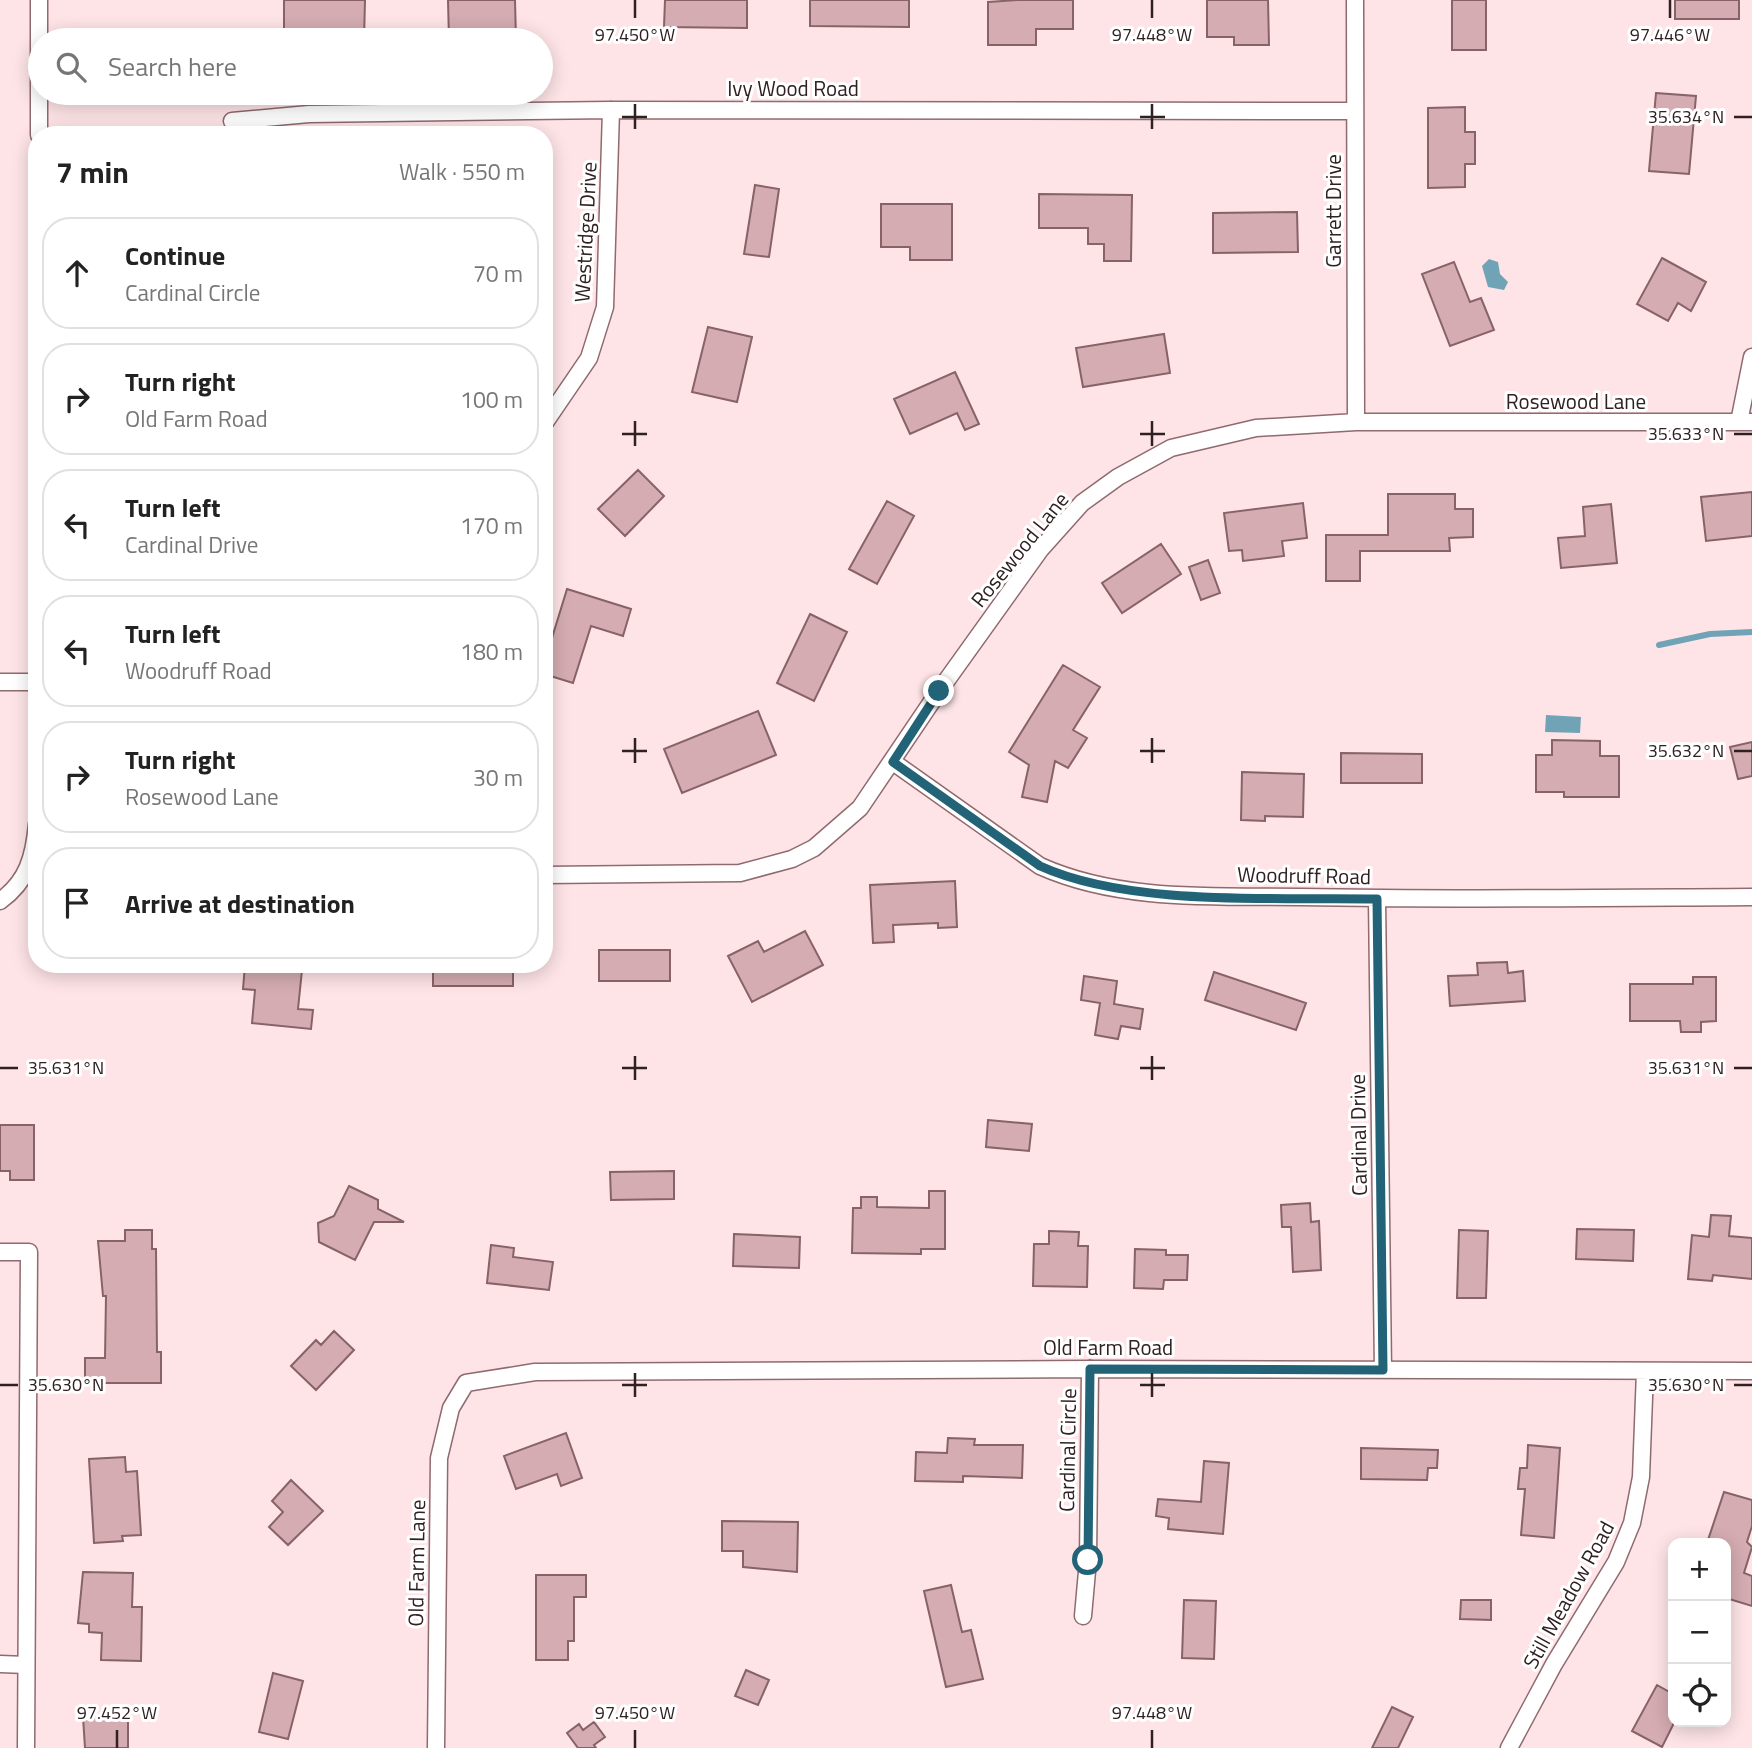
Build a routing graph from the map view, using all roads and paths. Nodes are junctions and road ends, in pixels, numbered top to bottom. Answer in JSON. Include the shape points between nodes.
{"nodes":[{"id":1,"x":39,"y":0,"type":"edge"},
{"id":2,"x":1355,"y":0,"type":"edge"},
{"id":3,"x":39,"y":28,"type":"edge"},
{"id":4,"x":39,"y":105,"type":"edge"},
{"id":5,"x":611,"y":110,"type":"junction"},
{"id":6,"x":1355,"y":111,"type":"junction"},
{"id":7,"x":232,"y":121,"type":"dead end"},
{"id":8,"x":39,"y":126,"type":"edge"},
{"id":9,"x":1752,"y":357,"type":"edge"},
{"id":10,"x":553,"y":407,"type":"edge"},
{"id":11,"x":1356,"y":422,"type":"junction"},
{"id":12,"x":1746,"y":422,"type":"edge"},
{"id":13,"x":0,"y":682,"type":"edge"},
{"id":14,"x":28,"y":682,"type":"edge"},
{"id":15,"x":893,"y":762,"type":"junction"},
{"id":16,"x":28,"y":869,"type":"edge"},
{"id":17,"x":553,"y":875,"type":"edge"},
{"id":18,"x":1752,"y":898,"type":"edge"},
{"id":19,"x":1377,"y":899,"type":"junction"},
{"id":20,"x":0,"y":901,"type":"edge"},
{"id":21,"x":0,"y":1252,"type":"edge"},
{"id":22,"x":1090,"y":1369,"type":"junction"},
{"id":23,"x":1383,"y":1370,"type":"junction"},
{"id":24,"x":1645,"y":1371,"type":"junction"},
{"id":25,"x":1752,"y":1371,"type":"edge"},
{"id":26,"x":466,"y":1383,"type":"joint"},
{"id":27,"x":1083,"y":1616,"type":"dead end"},
{"id":28,"x":0,"y":1664,"type":"edge"},
{"id":29,"x":26,"y":1665,"type":"junction"},
{"id":30,"x":26,"y":1748,"type":"edge"},
{"id":31,"x":436,"y":1748,"type":"edge"},
{"id":32,"x":1509,"y":1748,"type":"edge"}],
"edges":[{"from":1,"to":3,"type":"street"},
{"from":2,"to":6,"type":"street","name":"Garrett Drive"},
{"from":4,"to":8,"type":"street"},
{"from":5,"to":6,"type":"street","name":"Ivy Wood Road"},
{"from":5,"to":7,"type":"street","name":"Ivy Wood Road","via":[[309,114]]},
{"from":5,"to":10,"type":"street","name":"Westridge Drive","via":[[605,307],[589,358]]},
{"from":6,"to":11,"type":"street","name":"Garrett Drive"},
{"from":9,"to":12,"type":"street"},
{"from":11,"to":12,"type":"street","name":"Rosewood Lane"},
{"from":11,"to":15,"type":"street","name":"Rosewood Lane","via":[[1256,428],[1184,444],[1118,477],[1082,503],[1040,550]]},
{"from":13,"to":14,"type":"street"},
{"from":15,"to":17,"type":"street","name":"Rosewood Lane","via":[[836,832],[814,848],[768,867],[708,875]]},
{"from":15,"to":19,"type":"street","name":"Woodruff Road","via":[[1000,840],[1065,877],[1100,886],[1182,895]]},
{"from":16,"to":20,"type":"street","via":[[25,878]]},
{"from":18,"to":19,"type":"street","name":"Woodruff Road"},
{"from":19,"to":23,"type":"street","name":"Cardinal Drive"},
{"from":21,"to":29,"type":"street","via":[[29,1252]]},
{"from":22,"to":23,"type":"street","name":"Old Farm Road"},
{"from":22,"to":26,"type":"street","name":"Old Farm Road","via":[[535,1372]]},
{"from":22,"to":27,"type":"street","name":"Cardinal Circle"},
{"from":23,"to":24,"type":"street","name":"Old Farm Road"},
{"from":24,"to":25,"type":"street","name":"Old Farm Road"},
{"from":24,"to":32,"type":"street","name":"Still Meadow Road","via":[[1641,1477],[1632,1523],[1616,1562]]},
{"from":26,"to":31,"type":"street","name":"Old Farm Lane","via":[[452,1408],[439,1458]]},
{"from":28,"to":29,"type":"street"},
{"from":29,"to":30,"type":"street"}]}
